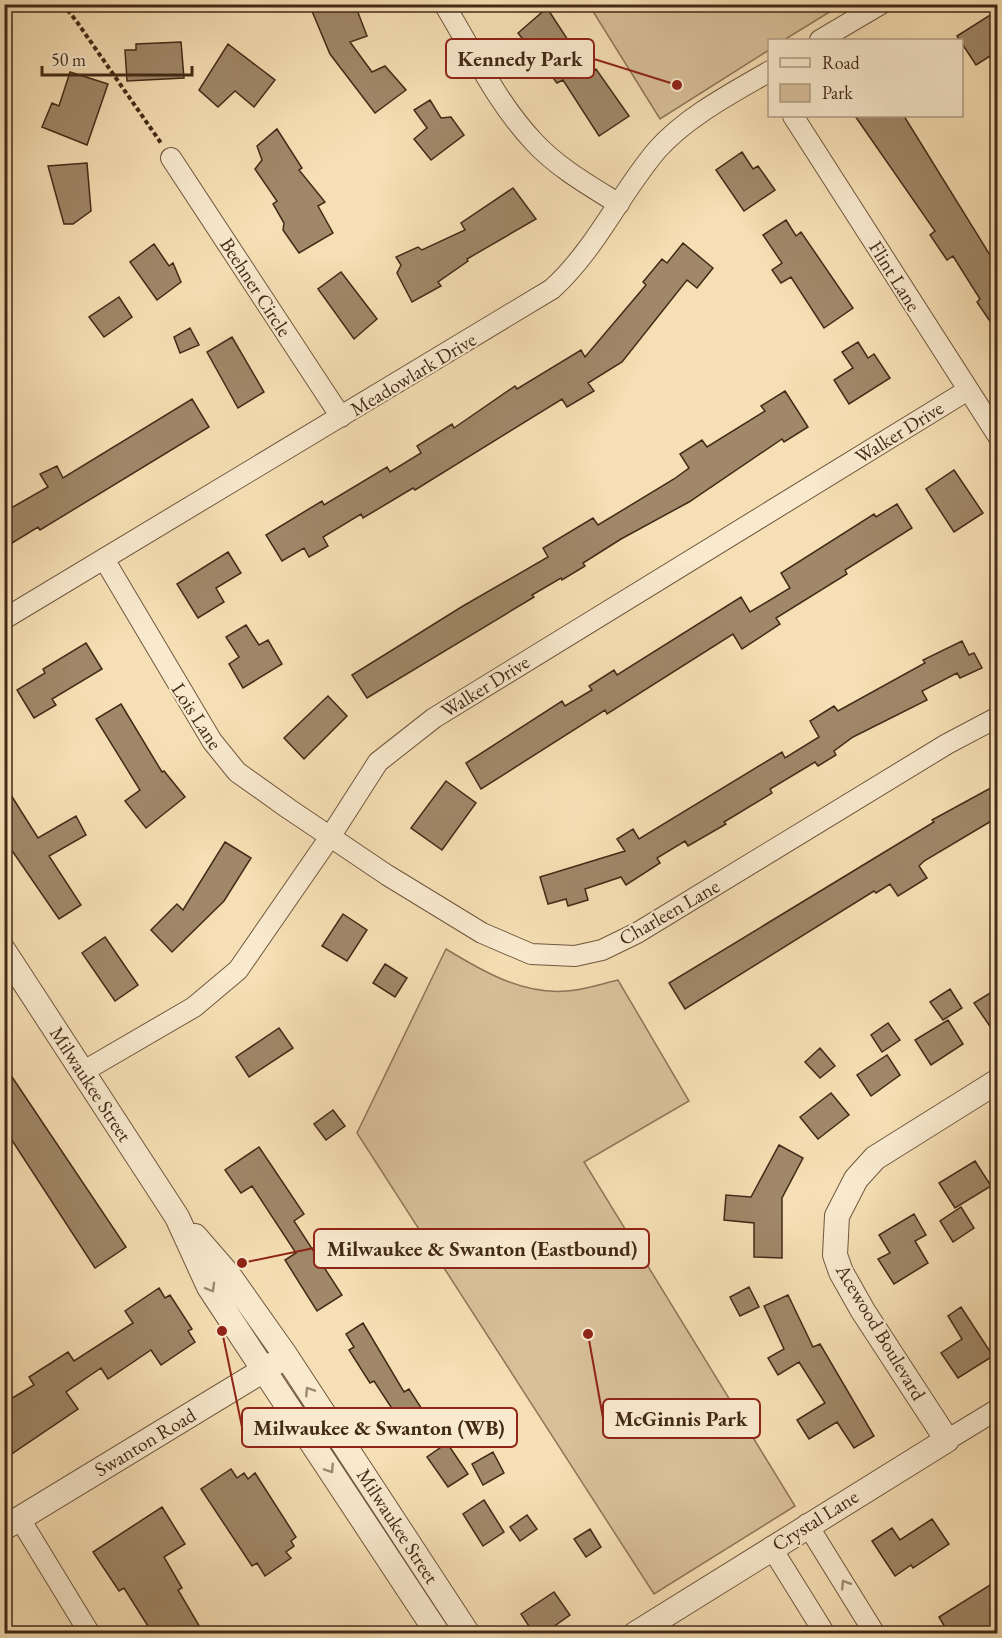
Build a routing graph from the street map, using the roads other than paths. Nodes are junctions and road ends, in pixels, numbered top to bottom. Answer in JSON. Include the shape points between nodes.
{"nodes":[{"id":1,"x":444,"y":4,"type":"edge"},
{"id":2,"x":881,"y":4,"type":"edge"},
{"id":3,"x":822,"y":39,"type":"edge"},
{"id":4,"x":768,"y":74,"type":"edge"},
{"id":5,"x":794,"y":117,"type":"edge"},
{"id":6,"x":171,"y":158,"type":"road end"},
{"id":7,"x":619,"y":204,"type":"junction"},
{"id":8,"x":968,"y":390,"type":"junction"},
{"id":9,"x":341,"y":417,"type":"junction"},
{"id":10,"x":998,"y":436,"type":"edge"},
{"id":11,"x":104,"y":559,"type":"junction"},
{"id":12,"x":4,"y":619,"type":"edge"},
{"id":13,"x":998,"y":717,"type":"edge"},
{"id":14,"x":330,"y":837,"type":"junction"},
{"id":15,"x":4,"y":951,"type":"edge"},
{"id":16,"x":84,"y":1071,"type":"junction"},
{"id":17,"x":998,"y":1081,"type":"edge"},
{"id":18,"x":177,"y":1216,"type":"junction"},
{"id":19,"x":286,"y":1356,"type":"junction"},
{"id":20,"x":264,"y":1370,"type":"junction"},
{"id":21,"x":998,"y":1409,"type":"edge"},
{"id":22,"x":947,"y":1440,"type":"junction"},
{"id":23,"x":12,"y":1524,"type":"edge"},
{"id":24,"x":807,"y":1524,"type":"junction"},
{"id":25,"x":771,"y":1547,"type":"junction"},
{"id":26,"x":90,"y":1634,"type":"edge"},
{"id":27,"x":438,"y":1634,"type":"edge"},
{"id":28,"x":468,"y":1634,"type":"edge"},
{"id":29,"x":635,"y":1634,"type":"edge"},
{"id":30,"x":825,"y":1634,"type":"edge"},
{"id":31,"x":875,"y":1634,"type":"edge"}],
"edges":[{"from":1,"to":7,"type":"street","via":[[509,110],[534,142],[559,165]]},
{"from":2,"to":3,"type":"street"},
{"from":4,"to":7,"type":"street","name":"Meadowlark Drive","via":[[671,136]]},
{"from":5,"to":8,"type":"street","name":"Flint Lane"},
{"from":6,"to":9,"type":"street","name":"Beehner Circle"},
{"from":7,"to":9,"type":"street","name":"Meadowlark Drive","via":[[581,260],[552,289]]},
{"from":8,"to":10,"type":"street","name":"Flint Lane"},
{"from":8,"to":14,"type":"street","name":"Walker Drive","via":[[434,718],[378,762]]},
{"from":9,"to":11,"type":"street","name":"Meadowlark Drive"},
{"from":11,"to":12,"type":"street","name":"Meadowlark Drive"},
{"from":11,"to":14,"type":"street","name":"Lois Lane","via":[[182,694],[237,772]]},
{"from":13,"to":14,"type":"street","name":"Charleen Lane","via":[[947,744],[638,933],[602,950],[575,956],[531,954],[482,933]]},
{"from":14,"to":16,"type":"street","name":"Walker Drive","via":[[238,970],[194,1007]]},
{"from":15,"to":16,"type":"street","name":"Milwaukee Street"},
{"from":16,"to":18,"type":"street","name":"Milwaukee Street"},
{"from":17,"to":22,"type":"street","name":"Acewood Boulevard","via":[[875,1158],[855,1179],[837,1216],[835,1255],[842,1272]]},
{"from":18,"to":19,"type":"street","name":"Milwaukee Street","via":[[228,1274]]},
{"from":18,"to":20,"type":"street","name":"Milwaukee Street","one_way":true,"via":[[209,1287]]},
{"from":19,"to":20,"type":"street","name":"Swanton Road"},
{"from":28,"to":19,"type":"street","name":"Milwaukee Street","one_way":true},
{"from":20,"to":23,"type":"street","name":"Swanton Road"},
{"from":20,"to":27,"type":"street","name":"Milwaukee Street","one_way":true},
{"from":21,"to":22,"type":"street","name":"Crystal Lane"},
{"from":22,"to":24,"type":"street","name":"Crystal Lane"},
{"from":23,"to":26,"type":"street"},
{"from":24,"to":25,"type":"street","name":"Crystal Lane"},
{"from":31,"to":24,"type":"street","one_way":true},
{"from":25,"to":29,"type":"street","name":"Crystal Lane"},
{"from":25,"to":30,"type":"street"}]}
